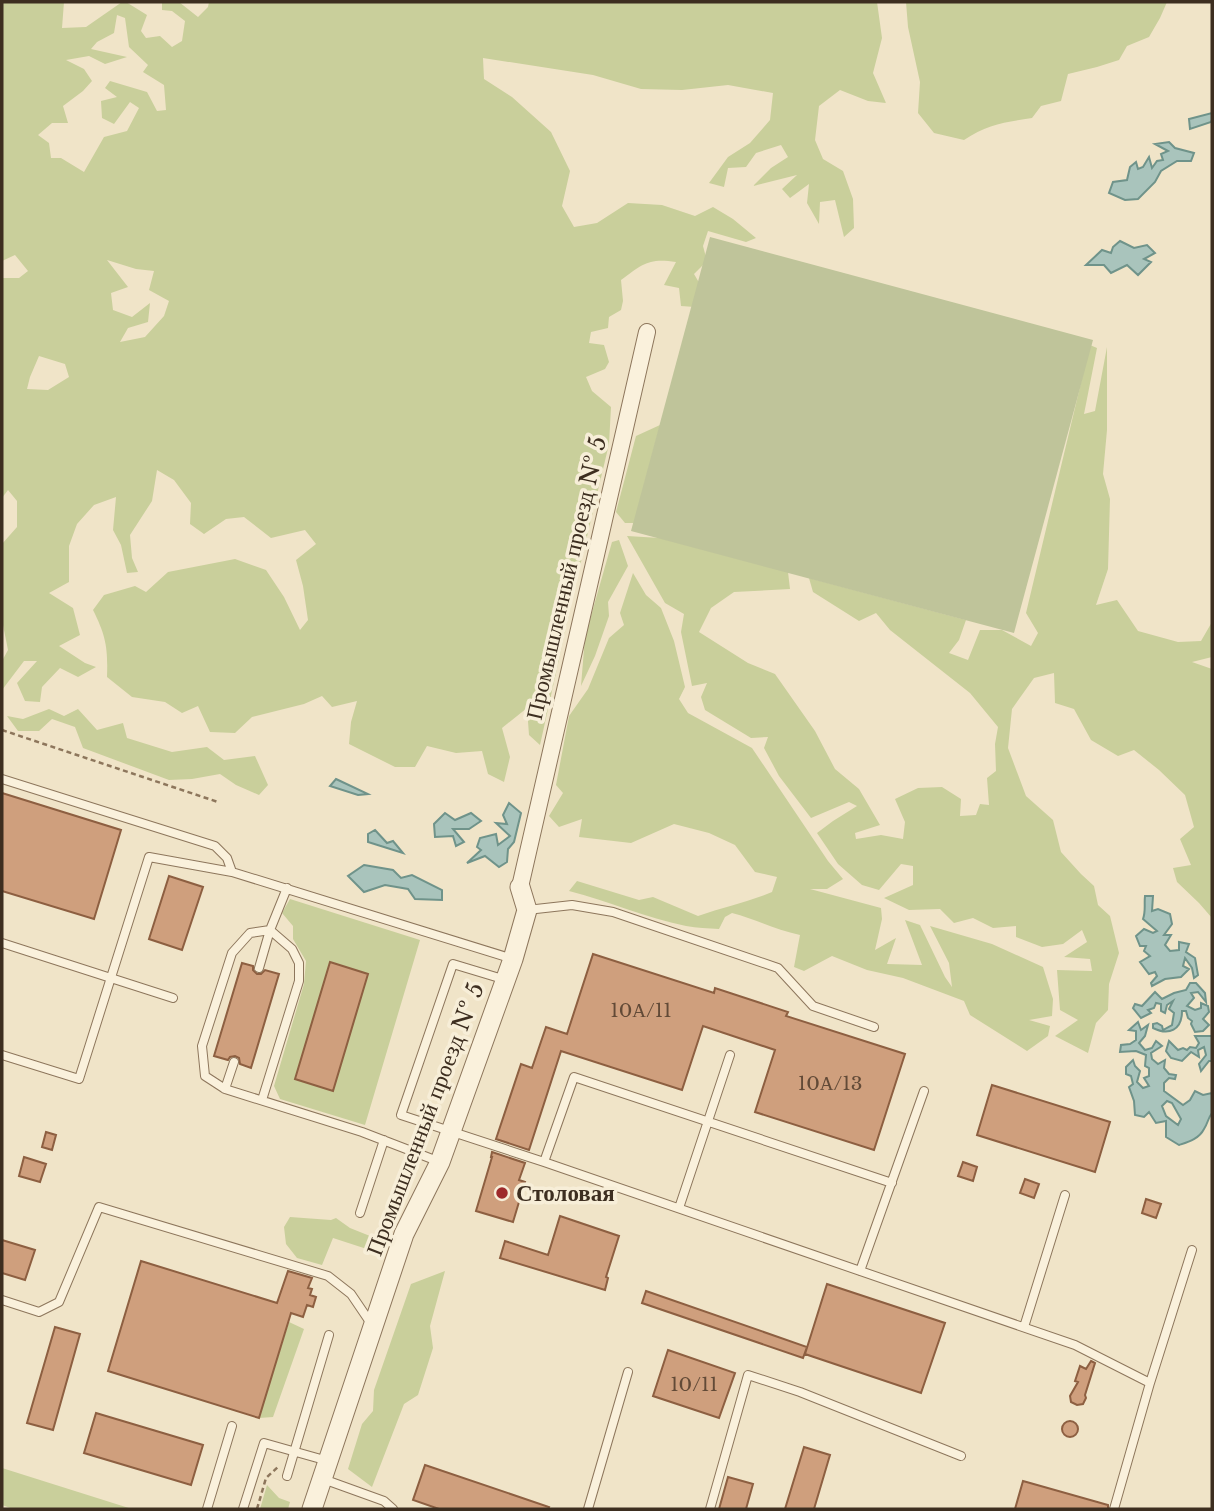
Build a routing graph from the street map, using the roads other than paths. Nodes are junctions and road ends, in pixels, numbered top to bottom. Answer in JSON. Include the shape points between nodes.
{"nodes":[{"id":1,"x":647,"y":332,"type":"dead end"},
{"id":2,"x":2,"y":779,"type":"edge"},
{"id":3,"x":232,"y":872,"type":"junction"},
{"id":4,"x":520,"y":887,"type":"joint"},
{"id":5,"x":287,"y":888,"type":"junction"},
{"id":6,"x":527,"y":910,"type":"junction"},
{"id":7,"x":270,"y":930,"type":"junction"},
{"id":8,"x":2,"y":943,"type":"edge"},
{"id":9,"x":513,"y":959,"type":"junction"},
{"id":10,"x":259,"y":968,"type":"dead end"},
{"id":11,"x":111,"y":978,"type":"junction"},
{"id":12,"x":506,"y":980,"type":"junction"},
{"id":13,"x":173,"y":998,"type":"dead end"},
{"id":14,"x":874,"y":1027,"type":"dead end"},
{"id":15,"x":2,"y":1055,"type":"edge"},
{"id":16,"x":730,"y":1055,"type":"dead end"},
{"id":17,"x":233,"y":1062,"type":"dead end"},
{"id":18,"x":225,"y":1089,"type":"junction"},
{"id":19,"x":924,"y":1091,"type":"dead end"},
{"id":20,"x":262,"y":1100,"type":"junction"},
{"id":21,"x":709,"y":1122,"type":"junction"},
{"id":22,"x":451,"y":1132,"type":"junction"},
{"id":23,"x":384,"y":1140,"type":"junction"},
{"id":24,"x":440,"y":1162,"type":"junction"},
{"id":25,"x":544,"y":1162,"type":"junction"},
{"id":26,"x":892,"y":1183,"type":"junction"},
{"id":27,"x":1065,"y":1195,"type":"dead end"},
{"id":28,"x":679,"y":1208,"type":"junction"},
{"id":29,"x":360,"y":1213,"type":"dead end"},
{"id":30,"x":1192,"y":1250,"type":"dead end"},
{"id":31,"x":860,"y":1271,"type":"junction"},
{"id":32,"x":2,"y":1300,"type":"edge"},
{"id":33,"x":373,"y":1327,"type":"junction"},
{"id":34,"x":1024,"y":1327,"type":"junction"},
{"id":35,"x":329,"y":1335,"type":"dead end"},
{"id":36,"x":628,"y":1372,"type":"dead end"},
{"id":37,"x":1150,"y":1383,"type":"junction"},
{"id":38,"x":232,"y":1426,"type":"dead end"},
{"id":39,"x":294,"y":1451,"type":"junction"},
{"id":40,"x":961,"y":1455,"type":"dead end"},
{"id":41,"x":325,"y":1470,"type":"junction"},
{"id":42,"x":287,"y":1476,"type":"dead end"},
{"id":43,"x":207,"y":1509,"type":"edge"},
{"id":44,"x":243,"y":1509,"type":"edge"},
{"id":45,"x":312,"y":1509,"type":"edge"},
{"id":46,"x":393,"y":1509,"type":"edge"},
{"id":47,"x":588,"y":1509,"type":"edge"},
{"id":48,"x":710,"y":1509,"type":"edge"},
{"id":49,"x":1114,"y":1509,"type":"edge"}],
"edges":[{"from":1,"to":4,"type":"street","name":"Промышленный проезд № 5"},
{"from":2,"to":3,"type":"lane","via":[[215,846]]},
{"from":3,"to":5,"type":"lane"},
{"from":3,"to":11,"type":"lane","via":[[149,857]]},
{"from":4,"to":6,"type":"street","name":"Промышленный проезд № 5"},
{"from":5,"to":7,"type":"lane"},
{"from":5,"to":9,"type":"lane"},
{"from":6,"to":9,"type":"street","name":"Промышленный проезд № 5"},
{"from":6,"to":14,"type":"lane","via":[[572,905],[613,912],[778,968],[813,1006]]},
{"from":7,"to":10,"type":"lane"},
{"from":7,"to":18,"type":"lane","via":[[250,933],[232,953],[202,1046],[205,1076]]},
{"from":7,"to":20,"type":"lane","via":[[292,949],[299,963],[299,981]]},
{"from":8,"to":11,"type":"lane"},
{"from":9,"to":12,"type":"street","name":"Промышленный проезд № 5"},
{"from":11,"to":13,"type":"lane"},
{"from":11,"to":15,"type":"lane","via":[[79,1079]]},
{"from":12,"to":22,"type":"street","name":"Промышленный проезд № 5"},
{"from":12,"to":22,"type":"lane","via":[[453,964],[401,1115]]},
{"from":16,"to":21,"type":"lane"},
{"from":17,"to":18,"type":"lane"},
{"from":18,"to":20,"type":"lane"},
{"from":19,"to":26,"type":"lane"},
{"from":20,"to":23,"type":"lane"},
{"from":21,"to":25,"type":"lane","via":[[574,1077]]},
{"from":21,"to":26,"type":"lane"},
{"from":21,"to":28,"type":"lane"},
{"from":22,"to":24,"type":"street","name":"Промышленный проезд № 5"},
{"from":22,"to":25,"type":"lane"},
{"from":23,"to":24,"type":"lane"},
{"from":23,"to":29,"type":"lane"},
{"from":24,"to":33,"type":"street","name":"Промышленный проезд № 5","via":[[404,1234]]},
{"from":25,"to":28,"type":"lane"},
{"from":26,"to":31,"type":"lane"},
{"from":27,"to":34,"type":"lane"},
{"from":28,"to":31,"type":"lane"},
{"from":30,"to":37,"type":"lane"},
{"from":31,"to":34,"type":"lane"},
{"from":32,"to":33,"type":"lane","via":[[39,1312],[59,1303],[99,1207],[328,1276],[351,1294]]},
{"from":33,"to":41,"type":"street","name":"Промышленный проезд № 5"},
{"from":34,"to":37,"type":"lane","via":[[1075,1345]]},
{"from":35,"to":39,"type":"lane"},
{"from":36,"to":47,"type":"lane"},
{"from":37,"to":49,"type":"lane"},
{"from":38,"to":43,"type":"lane"},
{"from":39,"to":41,"type":"lane"},
{"from":39,"to":42,"type":"lane"},
{"from":39,"to":44,"type":"lane","via":[[264,1443]]},
{"from":40,"to":48,"type":"lane","via":[[748,1375]]},
{"from":41,"to":45,"type":"street","name":"Промышленный проезд № 5"},
{"from":41,"to":46,"type":"lane"}]}
